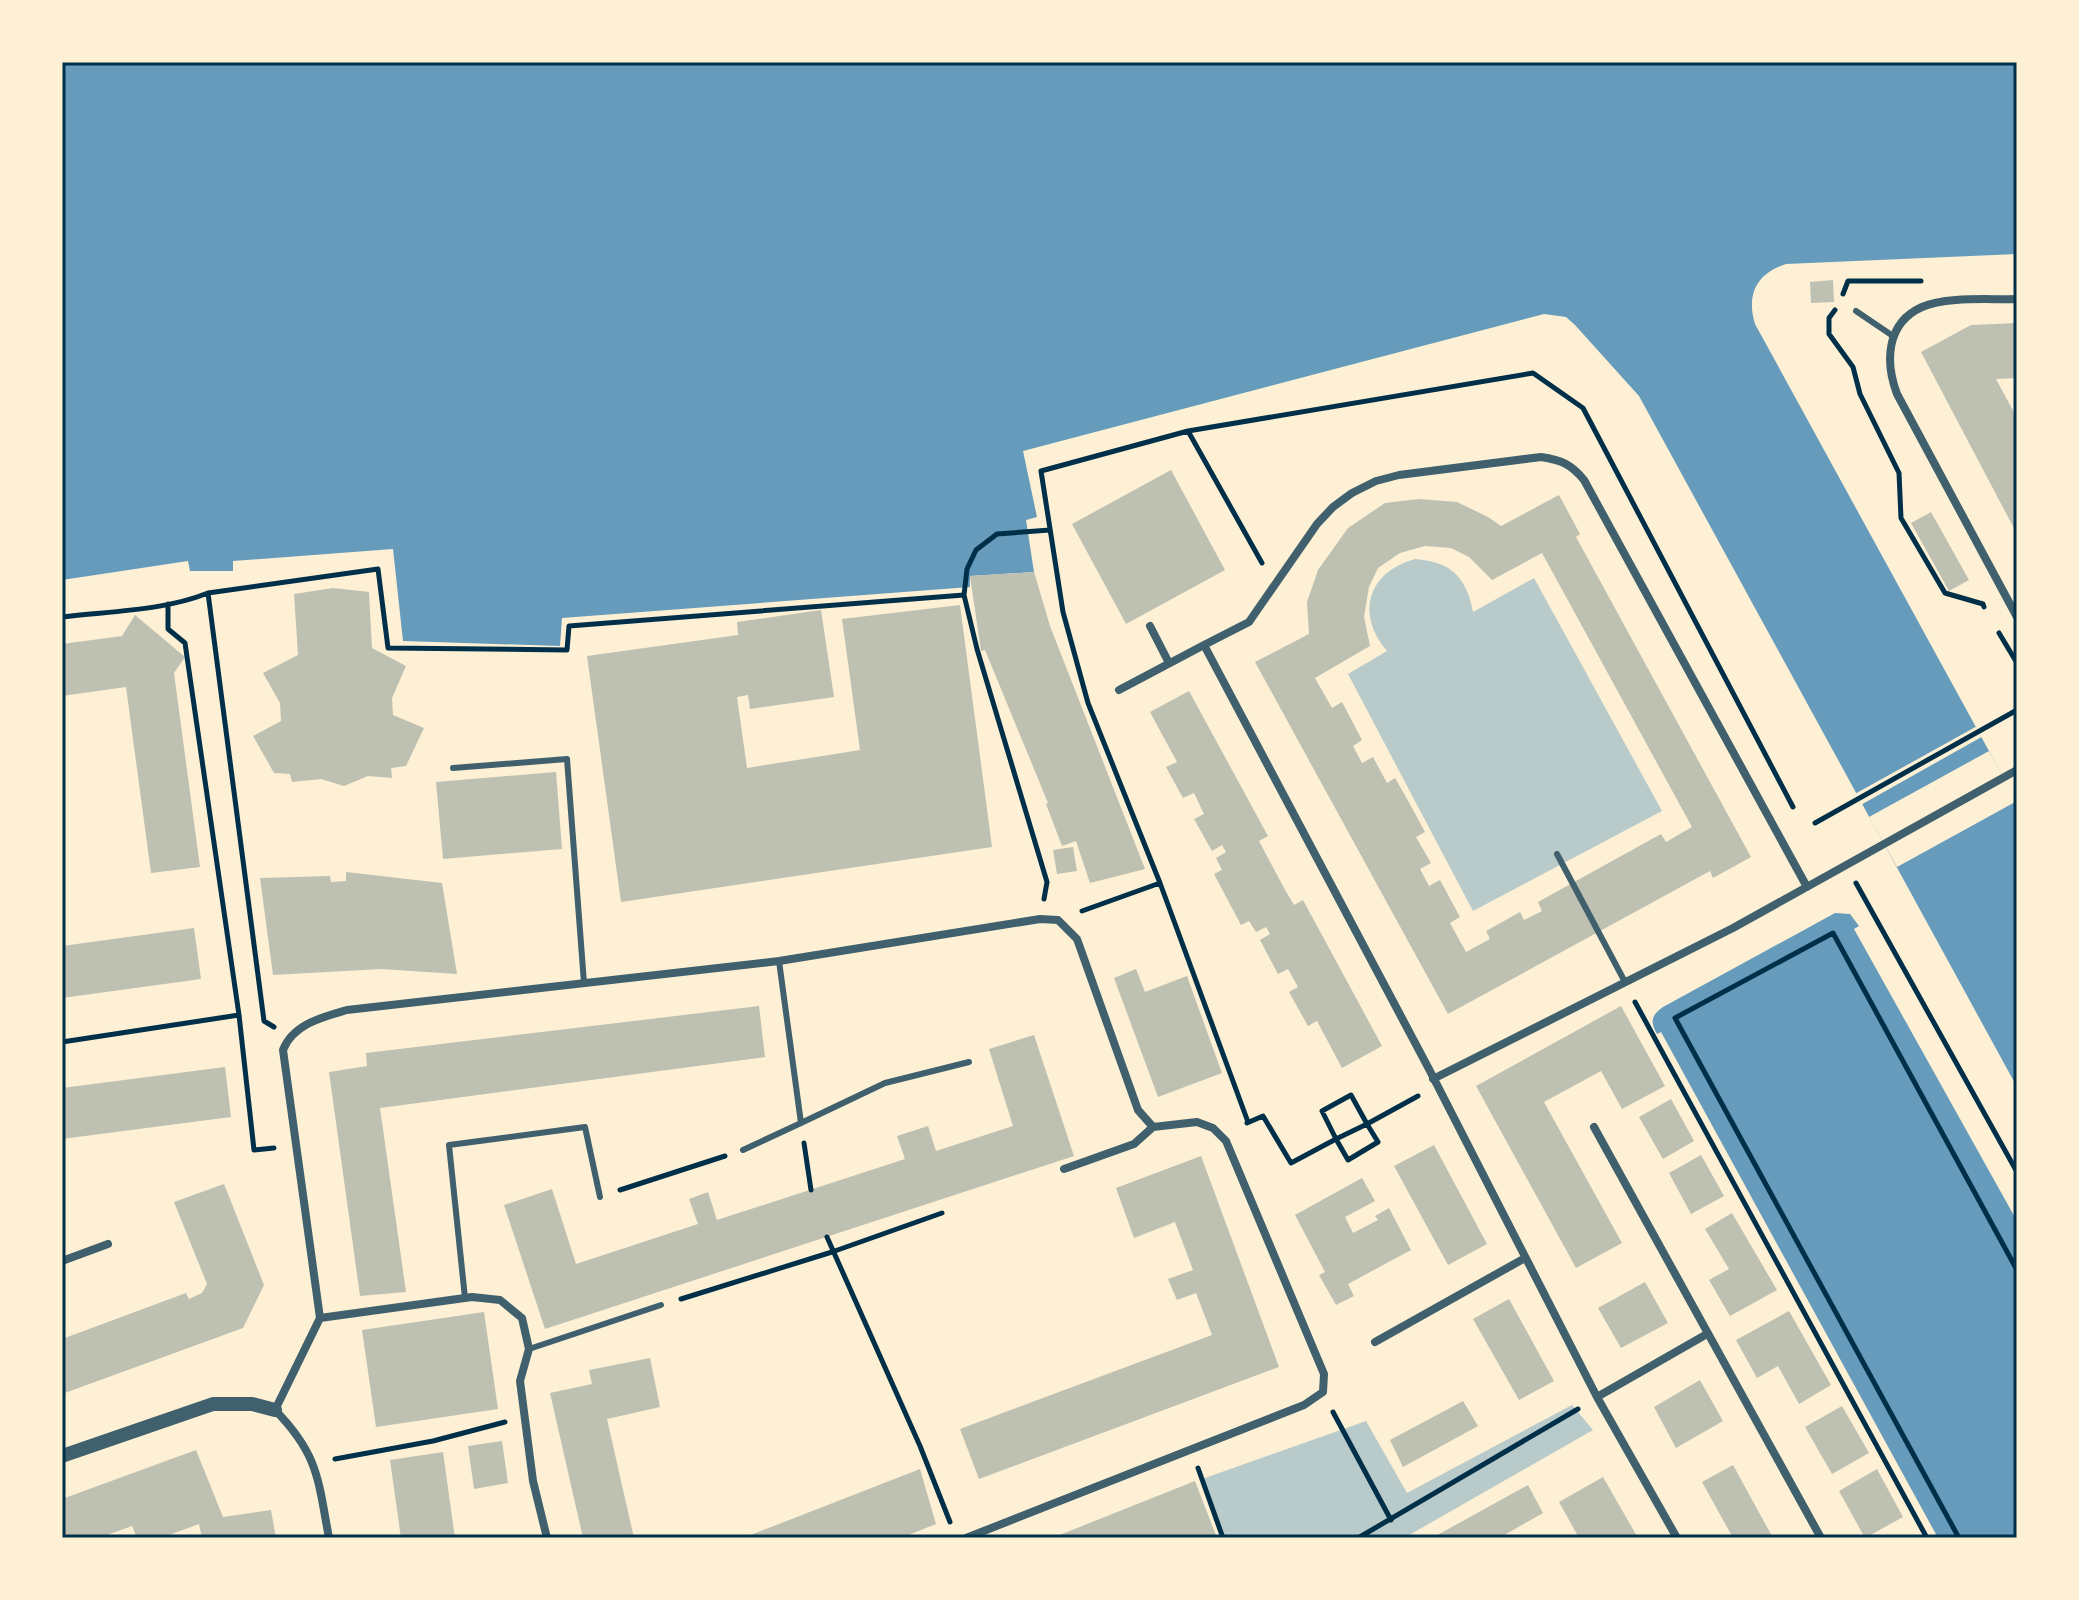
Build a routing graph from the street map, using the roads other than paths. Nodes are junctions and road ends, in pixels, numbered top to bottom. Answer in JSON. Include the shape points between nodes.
{"nodes":[{"id":1,"x":2017,"y":299,"type":"edge"},
{"id":2,"x":1856,"y":311,"type":"dead end"},
{"id":3,"x":1893,"y":336,"type":"junction"},
{"id":4,"x":2017,"y":617,"type":"edge"},
{"id":5,"x":1150,"y":626,"type":"dead end"},
{"id":6,"x":1204,"y":645,"type":"junction"},
{"id":7,"x":1169,"y":663,"type":"junction"},
{"id":8,"x":1119,"y":690,"type":"dead end"},
{"id":9,"x":453,"y":768,"type":"dead end"},
{"id":10,"x":2017,"y":770,"type":"edge"},
{"id":11,"x":1557,"y":854,"type":"dead end"},
{"id":12,"x":1807,"y":887,"type":"junction"},
{"id":13,"x":779,"y":961,"type":"junction"},
{"id":14,"x":1625,"y":982,"type":"junction"},
{"id":15,"x":584,"y":983,"type":"junction"},
{"id":16,"x":969,"y":1062,"type":"dead end"},
{"id":17,"x":1435,"y":1082,"type":"junction"},
{"id":18,"x":801,"y":1123,"type":"junction"},
{"id":19,"x":1153,"y":1127,"type":"junction"},
{"id":20,"x":1594,"y":1127,"type":"dead end"},
{"id":21,"x":743,"y":1150,"type":"road end"},
{"id":22,"x":1064,"y":1169,"type":"dead end"},
{"id":23,"x":600,"y":1197,"type":"road end"},
{"id":24,"x":108,"y":1244,"type":"dead end"},
{"id":25,"x":1525,"y":1258,"type":"junction"},
{"id":26,"x":62,"y":1261,"type":"edge"},
{"id":27,"x":465,"y":1298,"type":"junction"},
{"id":28,"x":661,"y":1305,"type":"road end"},
{"id":29,"x":320,"y":1318,"type":"junction"},
{"id":30,"x":1707,"y":1334,"type":"junction"},
{"id":31,"x":1375,"y":1342,"type":"dead end"},
{"id":32,"x":529,"y":1349,"type":"junction"},
{"id":33,"x":1597,"y":1397,"type":"junction"},
{"id":34,"x":275,"y":1410,"type":"junction"},
{"id":35,"x":62,"y":1456,"type":"edge"},
{"id":36,"x":329,"y":1538,"type":"edge"},
{"id":37,"x":547,"y":1538,"type":"edge"},
{"id":38,"x":966,"y":1538,"type":"edge"},
{"id":39,"x":1677,"y":1538,"type":"edge"},
{"id":40,"x":1821,"y":1538,"type":"edge"}],
"edges":[{"from":1,"to":3,"type":"street","via":[[1923,307],[1904,319]]},
{"from":2,"to":3,"type":"lane"},
{"from":3,"to":4,"type":"street","via":[[1890,377],[1897,394]]},
{"from":5,"to":7,"type":"street"},
{"from":6,"to":7,"type":"street"},
{"from":6,"to":12,"type":"street","via":[[1249,622],[1317,524],[1333,507],[1376,481],[1541,457],[1560,460],[1584,480]]},
{"from":6,"to":17,"type":"street"},
{"from":7,"to":8,"type":"street"},
{"from":9,"to":15,"type":"lane","via":[[567,759]]},
{"from":10,"to":12,"type":"street"},
{"from":11,"to":14,"type":"lane"},
{"from":12,"to":14,"type":"street"},
{"from":13,"to":15,"type":"street"},
{"from":13,"to":18,"type":"lane"},
{"from":13,"to":19,"type":"street","via":[[1058,920],[1077,939],[1138,1110]]},
{"from":14,"to":17,"type":"street"},
{"from":15,"to":29,"type":"street","via":[[347,1010],[317,1019],[288,1037],[283,1050],[286,1079]]},
{"from":16,"to":18,"type":"lane","via":[[885,1083]]},
{"from":17,"to":25,"type":"street"},
{"from":18,"to":21,"type":"lane"},
{"from":19,"to":22,"type":"street","via":[[1134,1144]]},
{"from":19,"to":38,"type":"street","via":[[1197,1122],[1226,1141],[1324,1374],[1323,1392],[1304,1405]]},
{"from":20,"to":30,"type":"street"},
{"from":23,"to":27,"type":"lane","via":[[585,1127],[449,1145]]},
{"from":24,"to":26,"type":"street"},
{"from":25,"to":31,"type":"street"},
{"from":25,"to":33,"type":"street"},
{"from":27,"to":29,"type":"street"},
{"from":27,"to":32,"type":"street","via":[[500,1300],[522,1318]]},
{"from":28,"to":32,"type":"lane"},
{"from":29,"to":34,"type":"street"},
{"from":30,"to":33,"type":"street"},
{"from":30,"to":40,"type":"street"},
{"from":32,"to":37,"type":"street","via":[[520,1381],[533,1481]]},
{"from":33,"to":39,"type":"street"},
{"from":34,"to":35,"type":"street","via":[[213,1404]]},
{"from":34,"to":36,"type":"street","via":[[297,1432],[315,1463]]}]}
